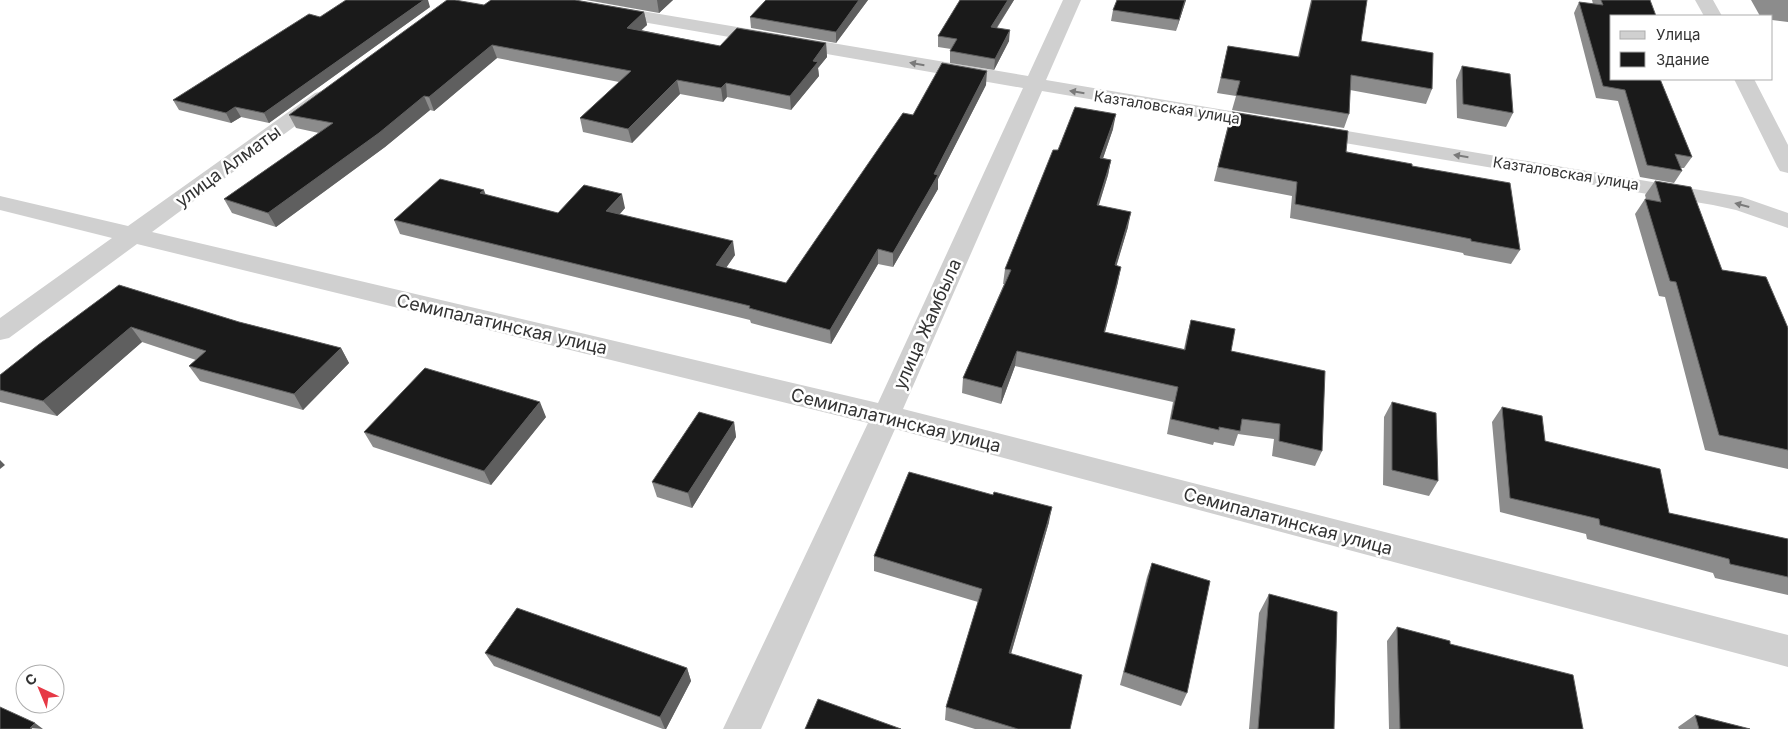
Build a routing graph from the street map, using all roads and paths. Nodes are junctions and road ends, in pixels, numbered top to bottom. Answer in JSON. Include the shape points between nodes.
{"nodes":[{"id":1,"x":544,"y":0,"type":"edge"},
{"id":2,"x":1072,"y":0,"type":"edge"},
{"id":3,"x":1704,"y":0,"type":"edge"},
{"id":4,"x":1712,"y":15,"type":"edge"},
{"id":5,"x":1745,"y":80,"type":"edge"},
{"id":6,"x":340,"y":84,"type":"edge"},
{"id":7,"x":1035,"y":85,"type":"junction"},
{"id":8,"x":1788,"y":166,"type":"edge"},
{"id":9,"x":0,"y":204,"type":"edge"},
{"id":10,"x":1788,"y":221,"type":"edge"},
{"id":11,"x":132,"y":235,"type":"junction"},
{"id":12,"x":0,"y":331,"type":"edge"},
{"id":13,"x":886,"y":416,"type":"junction"},
{"id":14,"x":1788,"y":651,"type":"edge"},
{"id":15,"x":742,"y":729,"type":"edge"}],
"edges":[{"from":7,"to":1,"type":"street","name":"Казталовская улица","one_way":true},
{"from":2,"to":7,"type":"street","name":"улица Жамбыла"},
{"from":3,"to":4,"type":"street"},
{"from":5,"to":8,"type":"street"},
{"from":6,"to":11,"type":"street","name":"улица Алматы"},
{"from":10,"to":7,"type":"street","name":"Казталовская улица","one_way":true,"via":[[1742,204],[1713,198]]},
{"from":7,"to":13,"type":"street","name":"улица Жамбыла"},
{"from":9,"to":11,"type":"street","name":"Семипалатинская улица"},
{"from":11,"to":12,"type":"street","name":"улица Алматы"},
{"from":11,"to":13,"type":"street","name":"Семипалатинская улица"},
{"from":13,"to":14,"type":"street","name":"Семипалатинская улица"},
{"from":13,"to":15,"type":"street","name":"улица Жамбыла"}]}
